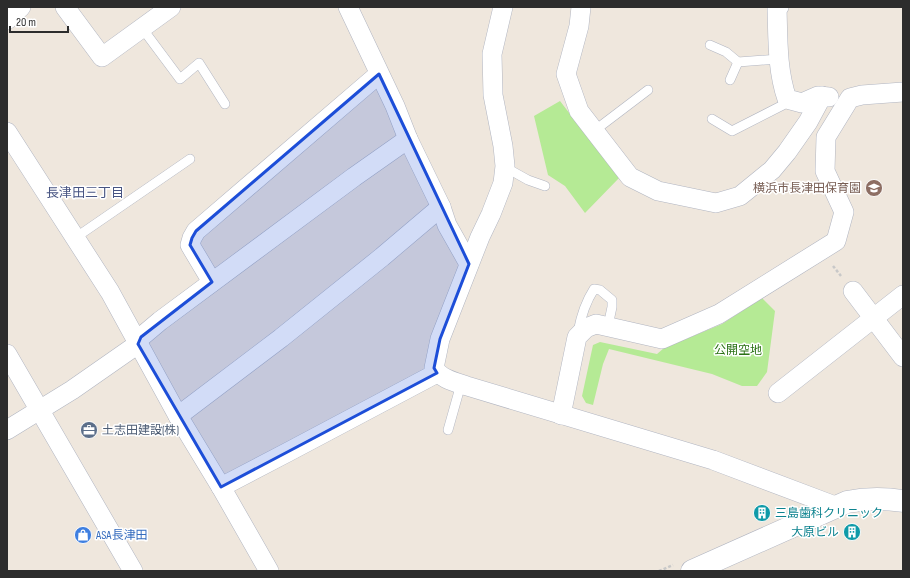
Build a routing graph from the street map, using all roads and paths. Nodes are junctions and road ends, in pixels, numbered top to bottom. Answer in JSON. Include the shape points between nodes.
{"nodes":[{"id":1,"x":21,"y":7,"type":"edge"},
{"id":2,"x":64,"y":7,"type":"edge"},
{"id":3,"x":171,"y":7,"type":"edge"},
{"id":4,"x":348,"y":7,"type":"edge"},
{"id":5,"x":503,"y":7,"type":"edge"},
{"id":6,"x":581,"y":7,"type":"edge"},
{"id":7,"x":779,"y":7,"type":"edge"},
{"id":8,"x":7,"y":20,"type":"edge"},
{"id":9,"x":142,"y":28,"type":"junction"},
{"id":10,"x":710,"y":45,"type":"dead end"},
{"id":11,"x":779,"y":60,"type":"junction"},
{"id":12,"x":738,"y":62,"type":"junction"},
{"id":13,"x":379,"y":74,"type":"junction"},
{"id":14,"x":730,"y":80,"type":"dead end"},
{"id":15,"x":648,"y":90,"type":"dead end"},
{"id":16,"x":903,"y":92,"type":"edge"},
{"id":17,"x":822,"y":96,"type":"junction"},
{"id":18,"x":850,"y":98,"type":"junction"},
{"id":19,"x":787,"y":99,"type":"junction"},
{"id":20,"x":225,"y":104,"type":"dead end"},
{"id":21,"x":712,"y":119,"type":"dead end"},
{"id":22,"x":594,"y":131,"type":"junction"},
{"id":23,"x":7,"y":132,"type":"edge"},
{"id":24,"x":408,"y":139,"type":"junction"},
{"id":25,"x":190,"y":159,"type":"dead end"},
{"id":26,"x":504,"y":170,"type":"junction"},
{"id":27,"x":545,"y":186,"type":"dead end"},
{"id":28,"x":441,"y":207,"type":"junction"},
{"id":29,"x":76,"y":238,"type":"junction"},
{"id":30,"x":469,"y":264,"type":"junction"},
{"id":31,"x":212,"y":282,"type":"junction"},
{"id":32,"x":853,"y":291,"type":"dead end"},
{"id":33,"x":903,"y":295,"type":"edge"},
{"id":34,"x":873,"y":318,"type":"junction"},
{"id":35,"x":608,"y":326,"type":"junction"},
{"id":36,"x":577,"y":338,"type":"junction"},
{"id":37,"x":138,"y":344,"type":"junction"},
{"id":38,"x":7,"y":354,"type":"edge"},
{"id":39,"x":903,"y":356,"type":"edge"},
{"id":40,"x":437,"y":373,"type":"junction"},
{"id":41,"x":460,"y":384,"type":"junction"},
{"id":42,"x":778,"y":393,"type":"dead end"},
{"id":43,"x":39,"y":409,"type":"junction"},
{"id":44,"x":561,"y":415,"type":"junction"},
{"id":45,"x":178,"y":416,"type":"junction"},
{"id":46,"x":7,"y":430,"type":"edge"},
{"id":47,"x":448,"y":430,"type":"dead end"},
{"id":48,"x":221,"y":487,"type":"junction"},
{"id":49,"x":903,"y":501,"type":"edge"},
{"id":50,"x":835,"y":506,"type":"junction"},
{"id":51,"x":133,"y":571,"type":"edge"},
{"id":52,"x":269,"y":571,"type":"edge"},
{"id":53,"x":692,"y":571,"type":"edge"}],
"edges":[{"from":1,"to":8,"type":"street"},
{"from":2,"to":9,"type":"street","via":[[102,57]]},
{"from":3,"to":9,"type":"street"},
{"from":4,"to":13,"type":"street"},
{"from":5,"to":26,"type":"street","via":[[492,54],[493,95],[503,146]]},
{"from":6,"to":22,"type":"street","via":[[579,26],[566,74],[579,110]]},
{"from":7,"to":11,"type":"street"},
{"from":9,"to":20,"type":"lane","via":[[180,79],[199,63]]},
{"from":10,"to":12,"type":"lane","via":[[726,52]]},
{"from":11,"to":12,"type":"lane"},
{"from":11,"to":19,"type":"street","via":[[782,85]]},
{"from":12,"to":14,"type":"lane"},
{"from":13,"to":24,"type":"street"},
{"from":13,"to":31,"type":"street","via":[[196,231],[190,245]]},
{"from":15,"to":22,"type":"lane"},
{"from":16,"to":18,"type":"street"},
{"from":17,"to":18,"type":"street"},
{"from":17,"to":19,"type":"street","via":[[802,103]]},
{"from":17,"to":22,"type":"street","via":[[808,122],[772,170],[740,196],[716,203],[658,191],[630,177]]},
{"from":18,"to":35,"type":"street","via":[[826,137],[825,171],[844,212],[836,240],[719,314],[662,339]]},
{"from":19,"to":21,"type":"lane","via":[[783,105],[732,132]]},
{"from":23,"to":29,"type":"street"},
{"from":24,"to":28,"type":"street"},
{"from":24,"to":31,"type":"street"},
{"from":25,"to":29,"type":"lane"},
{"from":26,"to":27,"type":"lane","via":[[510,170]]},
{"from":26,"to":30,"type":"street","via":[[503,183]]},
{"from":28,"to":30,"type":"street"},
{"from":28,"to":45,"type":"street","via":[[281,338]]},
{"from":29,"to":37,"type":"street","via":[[110,292]]},
{"from":30,"to":40,"type":"street","via":[[440,339],[434,368]]},
{"from":31,"to":37,"type":"street","via":[[141,337]]},
{"from":32,"to":34,"type":"street"},
{"from":33,"to":34,"type":"street"},
{"from":34,"to":39,"type":"street"},
{"from":34,"to":42,"type":"street"},
{"from":35,"to":36,"type":"street","via":[[596,324],[586,328]]},
{"from":35,"to":36,"type":"lane","via":[[612,300],[600,290],[594,289],[582,315]]},
{"from":36,"to":44,"type":"street"},
{"from":37,"to":43,"type":"street","via":[[72,390]]},
{"from":37,"to":45,"type":"street"},
{"from":38,"to":43,"type":"street"},
{"from":40,"to":41,"type":"street"},
{"from":40,"to":48,"type":"street"},
{"from":41,"to":44,"type":"street"},
{"from":41,"to":47,"type":"lane"},
{"from":43,"to":46,"type":"street"},
{"from":43,"to":51,"type":"street"},
{"from":44,"to":50,"type":"street","via":[[713,460]]},
{"from":45,"to":48,"type":"street"},
{"from":48,"to":52,"type":"street"},
{"from":49,"to":50,"type":"street","via":[[886,498],[863,499]]},
{"from":50,"to":53,"type":"street"}]}
